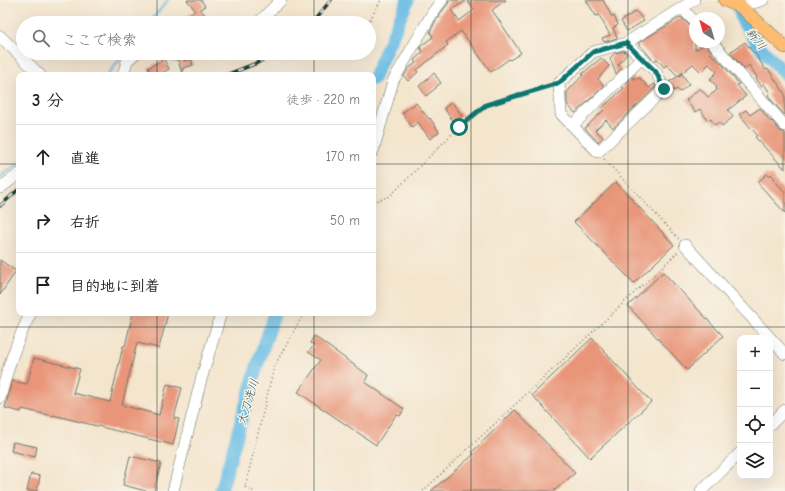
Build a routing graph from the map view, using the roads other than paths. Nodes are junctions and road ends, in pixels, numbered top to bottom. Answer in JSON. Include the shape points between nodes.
{"nodes":[{"id":1,"x":281,"y":0,"type":"edge"},
{"id":2,"x":442,"y":0,"type":"edge"},
{"id":3,"x":694,"y":0,"type":"edge"},
{"id":4,"x":726,"y":0,"type":"edge"},
{"id":5,"x":763,"y":0,"type":"edge"},
{"id":6,"x":741,"y":7,"type":"junction"},
{"id":7,"x":682,"y":8,"type":"junction"},
{"id":8,"x":265,"y":16,"type":"edge"},
{"id":9,"x":689,"y":16,"type":"edge"},
{"id":10,"x":0,"y":36,"type":"edge"},
{"id":11,"x":626,"y":43,"type":"junction"},
{"id":12,"x":785,"y":47,"type":"edge"},
{"id":13,"x":717,"y":48,"type":"edge"},
{"id":14,"x":16,"y":52,"type":"edge"},
{"id":15,"x":642,"y":58,"type":"junction"},
{"id":16,"x":25,"y":60,"type":"edge"},
{"id":17,"x":128,"y":60,"type":"edge"},
{"id":18,"x":37,"y":72,"type":"edge"},
{"id":19,"x":124,"y":72,"type":"edge"},
{"id":20,"x":573,"y":125,"type":"junction"},
{"id":21,"x":785,"y":126,"type":"edge"},
{"id":22,"x":376,"y":140,"type":"edge"},
{"id":23,"x":16,"y":176,"type":"edge"},
{"id":24,"x":0,"y":188,"type":"edge"},
{"id":25,"x":685,"y":245,"type":"road end"},
{"id":26,"x":29,"y":316,"type":"edge"},
{"id":27,"x":220,"y":316,"type":"edge"},
{"id":28,"x":785,"y":354,"type":"edge"},
{"id":29,"x":0,"y":398,"type":"edge"},
{"id":30,"x":785,"y":410,"type":"edge"},
{"id":31,"x":773,"y":422,"type":"edge"},
{"id":32,"x":737,"y":456,"type":"edge"},
{"id":33,"x":173,"y":491,"type":"edge"},
{"id":34,"x":701,"y":491,"type":"edge"}],
"edges":[{"from":1,"to":8,"type":"street"},
{"from":2,"to":22,"type":"street","via":[[393,81]]},
{"from":3,"to":7,"type":"street"},
{"from":4,"to":6,"type":"main road"},
{"from":5,"to":6,"type":"street"},
{"from":6,"to":12,"type":"main road"},
{"from":7,"to":9,"type":"street"},
{"from":7,"to":11,"type":"street"},
{"from":10,"to":14,"type":"street"},
{"from":11,"to":15,"type":"street"},
{"from":11,"to":20,"type":"street","via":[[593,52],[559,83],[561,114]]},
{"from":13,"to":21,"type":"street"},
{"from":15,"to":20,"type":"street"},
{"from":15,"to":20,"type":"street","via":[[656,72],[664,89],[598,152]]},
{"from":16,"to":18,"type":"street"},
{"from":17,"to":19,"type":"street"},
{"from":23,"to":24,"type":"street"},
{"from":25,"to":28,"type":"street"},
{"from":26,"to":29,"type":"street","via":[[12,354]]},
{"from":27,"to":33,"type":"street"},
{"from":30,"to":31,"type":"street"},
{"from":32,"to":34,"type":"street"}]}
